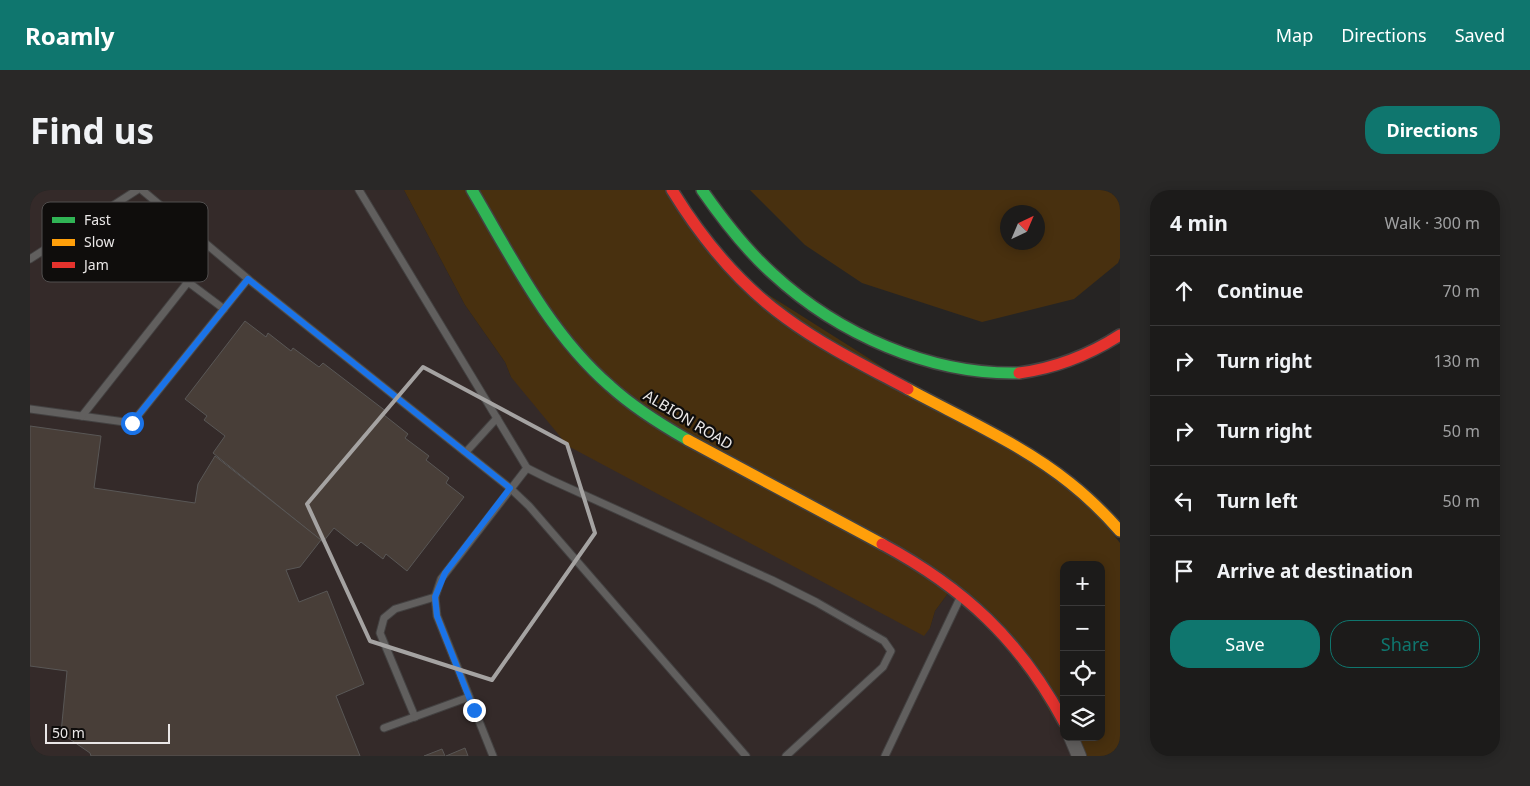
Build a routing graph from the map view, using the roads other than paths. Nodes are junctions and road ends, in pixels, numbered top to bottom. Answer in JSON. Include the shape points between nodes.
{"nodes":[{"id":1,"x":137,"y":190,"type":"edge"},
{"id":2,"x":142,"y":190,"type":"edge"},
{"id":3,"x":359,"y":190,"type":"edge"},
{"id":4,"x":472,"y":190,"type":"edge"},
{"id":5,"x":672,"y":190,"type":"edge"},
{"id":6,"x":702,"y":190,"type":"edge"},
{"id":7,"x":118,"y":202,"type":"edge"},
{"id":8,"x":156,"y":202,"type":"edge"},
{"id":9,"x":208,"y":245,"type":"edge"},
{"id":10,"x":42,"y":251,"type":"edge"},
{"id":11,"x":30,"y":259,"type":"edge"},
{"id":12,"x":248,"y":279,"type":"junction"},
{"id":13,"x":188,"y":282,"type":"joint"},
{"id":14,"x":224,"y":309,"type":"junction"},
{"id":15,"x":1120,"y":335,"type":"edge"},
{"id":16,"x":30,"y":408,"type":"edge"},
{"id":17,"x":82,"y":416,"type":"junction"},
{"id":18,"x":496,"y":418,"type":"junction"},
{"id":19,"x":466,"y":452,"type":"junction"},
{"id":20,"x":527,"y":468,"type":"junction"},
{"id":21,"x":510,"y":488,"type":"junction"},
{"id":22,"x":1120,"y":530,"type":"edge"},
{"id":23,"x":962,"y":594,"type":"junction"},
{"id":24,"x":435,"y":597,"type":"junction"},
{"id":25,"x":469,"y":697,"type":"junction"},
{"id":26,"x":1060,"y":715,"type":"edge"},
{"id":27,"x":415,"y":717,"type":"junction"},
{"id":28,"x":384,"y":728,"type":"dead end"},
{"id":29,"x":1073,"y":741,"type":"edge"},
{"id":30,"x":493,"y":756,"type":"edge"},
{"id":31,"x":746,"y":756,"type":"edge"},
{"id":32,"x":786,"y":756,"type":"edge"},
{"id":33,"x":885,"y":756,"type":"edge"},
{"id":34,"x":1079,"y":756,"type":"edge"}],
"edges":[{"from":1,"to":7,"type":"lane"},
{"from":2,"to":8,"type":"lane"},
{"from":3,"to":18,"type":"lane"},
{"from":4,"to":23,"type":"main road","name":"ALBION ROAD","via":[[552,321],[581,358],[612,388],[677,434],[910,559]]},
{"from":5,"to":22,"type":"main road","via":[[721,258],[785,318],[841,353],[1049,467],[1090,498]]},
{"from":6,"to":15,"type":"main road","via":[[741,242],[801,298],[854,330],[915,356],[959,368],[1017,373],[1066,363]]},
{"from":9,"to":12,"type":"lane"},
{"from":10,"to":11,"type":"lane"},
{"from":12,"to":14,"type":"lane"},
{"from":12,"to":19,"type":"lane"},
{"from":13,"to":14,"type":"lane"},
{"from":13,"to":17,"type":"lane"},
{"from":14,"to":17,"type":"lane","via":[[132,423]]},
{"from":16,"to":17,"type":"lane"},
{"from":18,"to":19,"type":"lane"},
{"from":18,"to":20,"type":"lane"},
{"from":19,"to":21,"type":"lane"},
{"from":20,"to":21,"type":"lane"},
{"from":20,"to":32,"type":"lane","via":[[816,602],[884,641],[891,651],[883,668]]},
{"from":21,"to":24,"type":"lane","via":[[445,573]]},
{"from":21,"to":31,"type":"lane"},
{"from":23,"to":26,"type":"main road","name":"ALBION ROAD","via":[[1015,645]]},
{"from":23,"to":33,"type":"lane"},
{"from":24,"to":25,"type":"lane","via":[[437,616]]},
{"from":24,"to":27,"type":"lane","via":[[396,609],[384,618],[380,633]]},
{"from":25,"to":27,"type":"lane"},
{"from":25,"to":30,"type":"lane"},
{"from":27,"to":28,"type":"lane"},
{"from":29,"to":34,"type":"street"}]}
